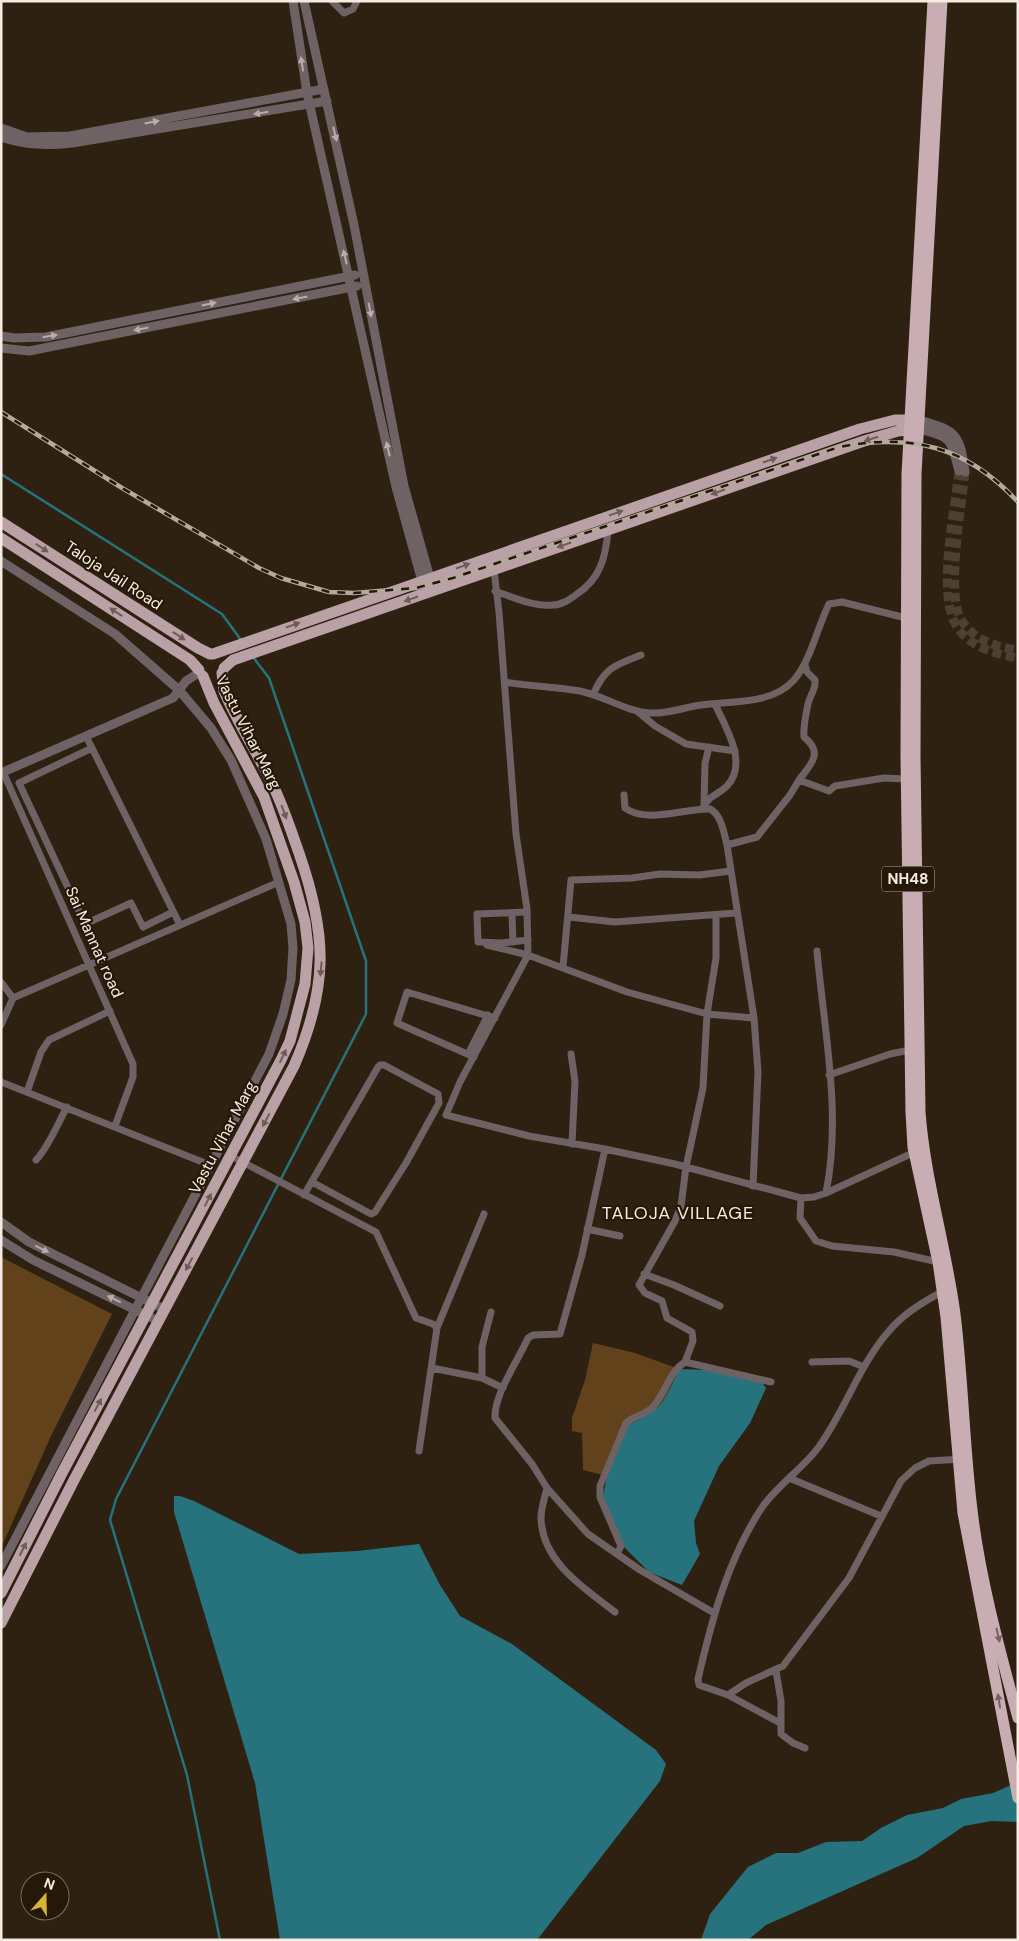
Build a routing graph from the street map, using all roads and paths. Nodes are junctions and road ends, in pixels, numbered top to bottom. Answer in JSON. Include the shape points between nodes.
{"nodes":[{"id":1,"x":293,"y":1,"type":"edge"},
{"id":2,"x":304,"y":1,"type":"edge"},
{"id":3,"x":332,"y":1,"type":"edge"},
{"id":4,"x":357,"y":1,"type":"edge"},
{"id":5,"x":933,"y":1,"type":"edge"},
{"id":6,"x":942,"y":1,"type":"edge"},
{"id":7,"x":933,"y":84,"type":"junction"},
{"id":8,"x":324,"y":89,"type":"junction"},
{"id":9,"x":307,"y":93,"type":"junction"},
{"id":10,"x":326,"y":101,"type":"junction"},
{"id":11,"x":310,"y":105,"type":"junction"},
{"id":12,"x":1,"y":128,"type":"edge"},
{"id":13,"x":1,"y":137,"type":"edge"},
{"id":14,"x":363,"y":274,"type":"junction"},
{"id":15,"x":349,"y":276,"type":"junction"},
{"id":16,"x":365,"y":284,"type":"junction"},
{"id":17,"x":352,"y":288,"type":"junction"},
{"id":18,"x":1,"y":336,"type":"edge"},
{"id":19,"x":1,"y":348,"type":"edge"},
{"id":20,"x":914,"y":425,"type":"junction"},
{"id":21,"x":962,"y":472,"type":"tunnel mouth"},
{"id":22,"x":1,"y":522,"type":"edge"},
{"id":23,"x":608,"y":530,"type":"junction"},
{"id":24,"x":1,"y":538,"type":"edge"},
{"id":25,"x":490,"y":557,"type":"junction"},
{"id":26,"x":1,"y":561,"type":"edge"},
{"id":27,"x":494,"y":570,"type":"junction"},
{"id":28,"x":426,"y":580,"type":"junction"},
{"id":29,"x":495,"y":591,"type":"junction"},
{"id":30,"x":906,"y":618,"type":"junction"},
{"id":31,"x":212,"y":654,"type":"junction"},
{"id":32,"x":641,"y":655,"type":"dead end"},
{"id":33,"x":805,"y":665,"type":"junction"},
{"id":34,"x":223,"y":671,"type":"junction"},
{"id":35,"x":200,"y":673,"type":"junction"},
{"id":36,"x":504,"y":682,"type":"junction"},
{"id":37,"x":179,"y":690,"type":"junction"},
{"id":38,"x":593,"y":695,"type":"junction"},
{"id":39,"x":715,"y":704,"type":"junction"},
{"id":40,"x":637,"y":711,"type":"junction"},
{"id":41,"x":86,"y":736,"type":"junction"},
{"id":42,"x":709,"y":747,"type":"junction"},
{"id":43,"x":92,"y":748,"type":"junction"},
{"id":44,"x":735,"y":751,"type":"junction"},
{"id":45,"x":2,"y":773,"type":"edge"},
{"id":46,"x":906,"y":779,"type":"junction"},
{"id":47,"x":799,"y":780,"type":"junction"},
{"id":48,"x":624,"y":794,"type":"dead end"},
{"id":49,"x":703,"y":807,"type":"junction"},
{"id":50,"x":727,"y":845,"type":"junction"},
{"id":51,"x":731,"y":871,"type":"junction"},
{"id":52,"x":279,"y":882,"type":"junction"},
{"id":53,"x":173,"y":912,"type":"junction"},
{"id":54,"x":528,"y":912,"type":"junction"},
{"id":55,"x":736,"y":913,"type":"junction"},
{"id":56,"x":512,"y":914,"type":"junction"},
{"id":57,"x":716,"y":916,"type":"junction"},
{"id":58,"x":569,"y":917,"type":"junction"},
{"id":59,"x":180,"y":925,"type":"junction"},
{"id":60,"x":528,"y":940,"type":"junction"},
{"id":61,"x":513,"y":942,"type":"junction"},
{"id":62,"x":487,"y":945,"type":"dead end"},
{"id":63,"x":817,"y":951,"type":"dead end"},
{"id":64,"x":528,"y":955,"type":"junction"},
{"id":65,"x":90,"y":965,"type":"junction"},
{"id":66,"x":563,"y":967,"type":"junction"},
{"id":67,"x":1,"y":982,"type":"edge"},
{"id":68,"x":12,"y":998,"type":"junction"},
{"id":69,"x":110,"y":1010,"type":"junction"},
{"id":70,"x":707,"y":1014,"type":"junction"},
{"id":71,"x":492,"y":1017,"type":"junction"},
{"id":72,"x":754,"y":1018,"type":"junction"},
{"id":73,"x":1,"y":1025,"type":"edge"},
{"id":74,"x":910,"y":1050,"type":"junction"},
{"id":75,"x":571,"y":1054,"type":"dead end"},
{"id":76,"x":471,"y":1056,"type":"junction"},
{"id":77,"x":830,"y":1075,"type":"junction"},
{"id":78,"x":1,"y":1082,"type":"edge"},
{"id":79,"x":27,"y":1092,"type":"junction"},
{"id":80,"x":67,"y":1108,"type":"junction"},
{"id":81,"x":115,"y":1126,"type":"junction"},
{"id":82,"x":572,"y":1144,"type":"junction"},
{"id":83,"x":605,"y":1149,"type":"junction"},
{"id":84,"x":919,"y":1151,"type":"junction"},
{"id":85,"x":231,"y":1156,"type":"junction"},
{"id":86,"x":36,"y":1160,"type":"dead end"},
{"id":87,"x":243,"y":1162,"type":"junction"},
{"id":88,"x":210,"y":1165,"type":"junction"},
{"id":89,"x":686,"y":1167,"type":"junction"},
{"id":90,"x":312,"y":1182,"type":"junction"},
{"id":91,"x":753,"y":1186,"type":"junction"},
{"id":92,"x":826,"y":1193,"type":"junction"},
{"id":93,"x":304,"y":1196,"type":"junction"},
{"id":94,"x":801,"y":1198,"type":"junction"},
{"id":95,"x":484,"y":1214,"type":"dead end"},
{"id":96,"x":1,"y":1222,"type":"edge"},
{"id":97,"x":588,"y":1229,"type":"junction"},
{"id":98,"x":620,"y":1236,"type":"dead end"},
{"id":99,"x":1,"y":1240,"type":"edge"},
{"id":100,"x":938,"y":1262,"type":"junction"},
{"id":101,"x":644,"y":1274,"type":"junction"},
{"id":102,"x":947,"y":1290,"type":"junction"},
{"id":103,"x":141,"y":1297,"type":"junction"},
{"id":104,"x":152,"y":1303,"type":"junction"},
{"id":105,"x":720,"y":1306,"type":"dead end"},
{"id":106,"x":135,"y":1309,"type":"junction"},
{"id":107,"x":164,"y":1309,"type":"junction"},
{"id":108,"x":491,"y":1312,"type":"dead end"},
{"id":109,"x":146,"y":1315,"type":"junction"},
{"id":110,"x":158,"y":1321,"type":"junction"},
{"id":111,"x":438,"y":1328,"type":"junction"},
{"id":112,"x":685,"y":1362,"type":"junction"},
{"id":113,"x":812,"y":1362,"type":"dead end"},
{"id":114,"x":864,"y":1367,"type":"junction"},
{"id":115,"x":432,"y":1368,"type":"junction"},
{"id":116,"x":482,"y":1378,"type":"junction"},
{"id":117,"x":771,"y":1382,"type":"dead end"},
{"id":118,"x":503,"y":1388,"type":"junction"},
{"id":119,"x":419,"y":1451,"type":"dead end"},
{"id":120,"x":963,"y":1459,"type":"junction"},
{"id":121,"x":789,"y":1478,"type":"junction"},
{"id":122,"x":547,"y":1488,"type":"junction"},
{"id":123,"x":881,"y":1516,"type":"junction"},
{"id":124,"x":617,"y":1554,"type":"junction"},
{"id":125,"x":1,"y":1566,"type":"edge"},
{"id":126,"x":1,"y":1592,"type":"edge"},
{"id":127,"x":615,"y":1612,"type":"dead end"},
{"id":128,"x":714,"y":1613,"type":"junction"},
{"id":129,"x":1,"y":1622,"type":"edge"},
{"id":130,"x":776,"y":1671,"type":"junction"},
{"id":131,"x":728,"y":1696,"type":"junction"},
{"id":132,"x":1018,"y":1718,"type":"edge"},
{"id":133,"x":780,"y":1723,"type":"junction"},
{"id":134,"x":805,"y":1748,"type":"dead end"},
{"id":135,"x":1018,"y":1798,"type":"edge"}],
"edges":[{"from":9,"to":1,"type":"street","one_way":true},
{"from":2,"to":8,"type":"street"},
{"from":3,"to":4,"type":"street","via":[[344,12],[353,9]]},
{"from":5,"to":7,"type":"highway","number":"NH48"},
{"from":6,"to":7,"type":"highway","number":"NH48"},
{"from":7,"to":20,"type":"highway","number":"NH48"},
{"from":8,"to":9,"type":"street"},
{"from":8,"to":10,"type":"street"},
{"from":9,"to":11,"type":"street"},
{"from":12,"to":9,"type":"street","one_way":true,"via":[[27,137],[70,136]]},
{"from":10,"to":11,"type":"street"},
{"from":10,"to":14,"type":"street","one_way":true},
{"from":11,"to":13,"type":"street","one_way":true,"via":[[47,146]]},
{"from":15,"to":11,"type":"street","one_way":true},
{"from":14,"to":15,"type":"street"},
{"from":14,"to":16,"type":"street"},
{"from":15,"to":17,"type":"street"},
{"from":18,"to":15,"type":"street","one_way":true,"via":[[46,337]]},
{"from":16,"to":17,"type":"street"},
{"from":16,"to":28,"type":"street","one_way":true,"via":[[404,486]]},
{"from":17,"to":19,"type":"street","one_way":true,"via":[[29,351]]},
{"from":28,"to":17,"type":"street","one_way":true,"via":[[396,486]]},
{"from":20,"to":21,"type":"street","via":[[950,430],[962,447]]},
{"from":20,"to":23,"type":"main road","one_way":true},
{"from":25,"to":20,"type":"main road","one_way":true,"via":[[860,428],[895,420]]},
{"from":20,"to":30,"type":"highway","number":"NH48"},
{"from":20,"to":84,"type":"highway","number":"NH48"},
{"from":22,"to":31,"type":"main road","name":"Taloja Jail Road","one_way":true},
{"from":23,"to":27,"type":"main road","one_way":true},
{"from":23,"to":29,"type":"street","via":[[607,551],[597,575],[588,587],[565,602],[551,606]]},
{"from":35,"to":24,"type":"main road","name":"Taloja Jail Road","one_way":true,"via":[[190,660]]},
{"from":25,"to":27,"type":"street"},
{"from":28,"to":25,"type":"main road","one_way":true},
{"from":26,"to":37,"type":"street","via":[[114,634]]},
{"from":27,"to":29,"type":"street"},
{"from":27,"to":34,"type":"main road","one_way":true,"via":[[233,660]]},
{"from":31,"to":28,"type":"main road","one_way":true},
{"from":29,"to":36,"type":"street"},
{"from":30,"to":33,"type":"street","via":[[842,602],[829,604]]},
{"from":30,"to":46,"type":"highway","number":"NH48"},
{"from":31,"to":34,"type":"main road","via":[[221,659]]},
{"from":31,"to":35,"type":"main road","via":[[202,658]]},
{"from":32,"to":38,"type":"street","via":[[612,665],[599,678]]},
{"from":33,"to":39,"type":"street","via":[[785,688],[759,699]]},
{"from":33,"to":47,"type":"street","via":[[815,680],[816,688],[808,704],[804,737],[816,750],[812,764]]},
{"from":34,"to":35,"type":"main road","via":[[212,679]]},
{"from":34,"to":87,"type":"main road","one_way":true,"via":[[224,691],[287,818],[316,909],[321,947],[319,986],[303,1046]]},
{"from":35,"to":37,"type":"street","via":[[190,677]]},
{"from":85,"to":35,"type":"main road","name":"Vastu Vihar Marg","one_way":true,"via":[[290,1041],[305,984],[308,948],[304,917],[269,810]]},
{"from":36,"to":38,"type":"street"},
{"from":36,"to":54,"type":"street","via":[[516,834]]},
{"from":37,"to":41,"type":"street","via":[[173,698]]},
{"from":37,"to":52,"type":"street","via":[[211,728],[231,760],[266,839]]},
{"from":38,"to":40,"type":"street"},
{"from":39,"to":40,"type":"street","via":[[654,714]]},
{"from":39,"to":44,"type":"street"},
{"from":40,"to":42,"type":"street","via":[[686,744]]},
{"from":41,"to":43,"type":"street"},
{"from":41,"to":45,"type":"street"},
{"from":42,"to":44,"type":"street"},
{"from":42,"to":49,"type":"street"},
{"from":43,"to":53,"type":"street"},
{"from":43,"to":53,"type":"street","via":[[19,783],[85,924],[131,903],[142,926]]},
{"from":44,"to":49,"type":"street","via":[[735,774],[726,786],[710,796]]},
{"from":45,"to":65,"type":"street","name":"Sai Mannat road"},
{"from":46,"to":47,"type":"street","via":[[884,778],[835,786],[829,791]]},
{"from":46,"to":74,"type":"highway","number":"NH48"},
{"from":47,"to":50,"type":"street","via":[[786,802],[757,837]]},
{"from":48,"to":49,"type":"street","via":[[625,808],[632,813],[654,814]]},
{"from":49,"to":50,"type":"street","via":[[714,811]]},
{"from":50,"to":51,"type":"street"},
{"from":51,"to":55,"type":"street"},
{"from":51,"to":58,"type":"street","via":[[574,879],[571,880]]},
{"from":52,"to":59,"type":"street"},
{"from":52,"to":88,"type":"street","via":[[289,915],[293,948],[289,995],[268,1054]]},
{"from":53,"to":59,"type":"street"},
{"from":54,"to":56,"type":"street"},
{"from":54,"to":60,"type":"street"},
{"from":55,"to":57,"type":"street"},
{"from":55,"to":72,"type":"street"},
{"from":56,"to":61,"type":"street"},
{"from":56,"to":61,"type":"street","via":[[477,914],[478,942]]},
{"from":57,"to":58,"type":"street","via":[[656,917],[615,922]]},
{"from":57,"to":70,"type":"street","via":[[716,958]]},
{"from":58,"to":66,"type":"street"},
{"from":59,"to":65,"type":"street"},
{"from":60,"to":61,"type":"street"},
{"from":60,"to":64,"type":"street"},
{"from":62,"to":64,"type":"street"},
{"from":63,"to":77,"type":"street"},
{"from":64,"to":66,"type":"street"},
{"from":64,"to":71,"type":"street"},
{"from":65,"to":68,"type":"street"},
{"from":65,"to":69,"type":"street","name":"Sai Mannat road"},
{"from":66,"to":70,"type":"street","via":[[627,992]]},
{"from":67,"to":68,"type":"street"},
{"from":68,"to":73,"type":"street"},
{"from":69,"to":79,"type":"street","via":[[48,1040]]},
{"from":69,"to":81,"type":"street","name":"Sai Mannat road","via":[[134,1072]]},
{"from":70,"to":72,"type":"street"},
{"from":70,"to":89,"type":"street","via":[[703,1088]]},
{"from":71,"to":76,"type":"street"},
{"from":71,"to":76,"type":"street","via":[[406,992],[397,1023]]},
{"from":72,"to":91,"type":"street","via":[[758,1072]]},
{"from":74,"to":77,"type":"street"},
{"from":74,"to":84,"type":"highway","number":"NH48","via":[[911,1112]]},
{"from":75,"to":82,"type":"street","via":[[574,1081]]},
{"from":76,"to":82,"type":"street","via":[[446,1115]]},
{"from":77,"to":92,"type":"street","via":[[833,1146]]},
{"from":78,"to":79,"type":"street"},
{"from":79,"to":80,"type":"street"},
{"from":80,"to":81,"type":"street"},
{"from":80,"to":86,"type":"street","via":[[44,1152]]},
{"from":81,"to":88,"type":"street"},
{"from":82,"to":83,"type":"street"},
{"from":83,"to":89,"type":"street"},
{"from":83,"to":97,"type":"street"},
{"from":84,"to":92,"type":"street"},
{"from":84,"to":100,"type":"highway","number":"NH48"},
{"from":84,"to":102,"type":"highway","number":"NH48"},
{"from":85,"to":87,"type":"street"},
{"from":104,"to":85,"type":"main road","name":"Vastu Vihar Marg","one_way":true},
{"from":87,"to":93,"type":"street"},
{"from":87,"to":107,"type":"main road","one_way":true},
{"from":88,"to":103,"type":"street"},
{"from":89,"to":91,"type":"street"},
{"from":89,"to":101,"type":"street","via":[[676,1221]]},
{"from":90,"to":90,"type":"street","via":[[380,1065],[384,1064],[438,1094],[438,1103],[406,1163],[375,1212],[371,1214]]},
{"from":90,"to":93,"type":"street"},
{"from":91,"to":94,"type":"street"},
{"from":92,"to":94,"type":"street"},
{"from":93,"to":111,"type":"street","via":[[376,1232],[416,1318]]},
{"from":94,"to":100,"type":"street","via":[[800,1218],[816,1241]]},
{"from":95,"to":111,"type":"street"},
{"from":96,"to":103,"type":"street","one_way":true,"via":[[30,1242]]},
{"from":97,"to":98,"type":"street"},
{"from":97,"to":118,"type":"street","via":[[560,1334],[533,1334],[528,1338]]},
{"from":106,"to":99,"type":"street","one_way":true,"via":[[28,1257]]},
{"from":100,"to":102,"type":"highway","number":"NH48"},
{"from":101,"to":105,"type":"street"},
{"from":101,"to":112,"type":"street","via":[[639,1285],[645,1293],[662,1301],[667,1318],[692,1332]]},
{"from":102,"to":114,"type":"street","via":[[902,1318],[888,1331]]},
{"from":102,"to":120,"type":"highway","number":"NH48"},
{"from":103,"to":104,"type":"street"},
{"from":103,"to":106,"type":"street"},
{"from":104,"to":107,"type":"street"},
{"from":104,"to":109,"type":"main road","name":"Vastu Vihar Marg"},
{"from":106,"to":109,"type":"street"},
{"from":106,"to":125,"type":"street"},
{"from":107,"to":110,"type":"main road"},
{"from":108,"to":116,"type":"street","via":[[482,1347]]},
{"from":109,"to":110,"type":"street"},
{"from":126,"to":109,"type":"main road","name":"Vastu Vihar Marg","one_way":true},
{"from":110,"to":129,"type":"main road"},
{"from":111,"to":115,"type":"street"},
{"from":112,"to":117,"type":"street"},
{"from":112,"to":124,"type":"street","via":[[676,1367],[651,1408],[626,1423],[603,1475],[600,1497],[621,1546]]},
{"from":113,"to":114,"type":"street","via":[[849,1361]]},
{"from":114,"to":121,"type":"street","via":[[818,1449]]},
{"from":115,"to":116,"type":"street"},
{"from":115,"to":119,"type":"street"},
{"from":116,"to":118,"type":"street"},
{"from":118,"to":122,"type":"street","via":[[494,1409],[494,1418],[532,1464]]},
{"from":120,"to":123,"type":"street","via":[[929,1460],[915,1468],[901,1481]]},
{"from":120,"to":132,"type":"highway","number":"NH48","one_way":true,"via":[[978,1544]]},
{"from":135,"to":120,"type":"highway","number":"NH48","one_way":true,"via":[[964,1521]]},
{"from":121,"to":123,"type":"street"},
{"from":121,"to":128,"type":"street","via":[[764,1505],[741,1544]]},
{"from":122,"to":124,"type":"street","via":[[588,1534]]},
{"from":122,"to":127,"type":"street","via":[[541,1516],[550,1554],[566,1572]]},
{"from":123,"to":130,"type":"street","via":[[849,1578]]},
{"from":124,"to":128,"type":"street"},
{"from":128,"to":131,"type":"street","via":[[698,1682]]},
{"from":130,"to":131,"type":"street","via":[[752,1680]]},
{"from":130,"to":133,"type":"street"},
{"from":131,"to":133,"type":"street"},
{"from":133,"to":134,"type":"street","via":[[781,1734]]}]}
